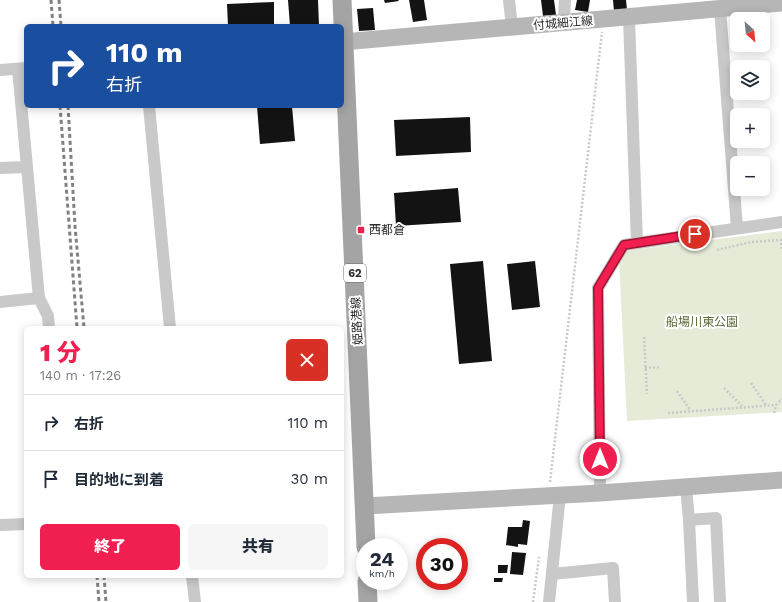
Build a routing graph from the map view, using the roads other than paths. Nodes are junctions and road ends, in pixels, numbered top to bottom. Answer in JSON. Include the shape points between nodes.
{"nodes":[{"id":1,"x":342,"y":0,"type":"edge"},
{"id":2,"x":509,"y":0,"type":"edge"},
{"id":3,"x":565,"y":0,"type":"edge"},
{"id":4,"x":782,"y":4,"type":"edge"},
{"id":5,"x":720,"y":9,"type":"junction"},
{"id":6,"x":629,"y":18,"type":"junction"},
{"id":7,"x":564,"y":23,"type":"junction"},
{"id":8,"x":343,"y":24,"type":"edge"},
{"id":9,"x":512,"y":27,"type":"junction"},
{"id":10,"x":344,"y":42,"type":"edge"},
{"id":11,"x":344,"y":63,"type":"edge"},
{"id":12,"x":22,"y":68,"type":"edge"},
{"id":13,"x":0,"y":70,"type":"edge"},
{"id":14,"x":24,"y":108,"type":"edge"},
{"id":15,"x":24,"y":108,"type":"edge"},
{"id":16,"x":149,"y":108,"type":"edge"},
{"id":17,"x":27,"y":167,"type":"junction"},
{"id":18,"x":0,"y":168,"type":"edge"},
{"id":19,"x":782,"y":222,"type":"edge"},
{"id":20,"x":737,"y":228,"type":"junction"},
{"id":21,"x":637,"y":243,"type":"junction"},
{"id":22,"x":39,"y":298,"type":"junction"},
{"id":23,"x":0,"y":302,"type":"edge"},
{"id":24,"x":49,"y":326,"type":"edge"},
{"id":25,"x":170,"y":326,"type":"edge"},
{"id":26,"x":782,"y":480,"type":"edge"},
{"id":27,"x":686,"y":487,"type":"junction"},
{"id":28,"x":555,"y":490,"type":"junction"},
{"id":29,"x":600,"y":493,"type":"junction"},
{"id":30,"x":365,"y":506,"type":"junction"},
{"id":31,"x":689,"y":520,"type":"junction"},
{"id":32,"x":24,"y":524,"type":"edge"},
{"id":33,"x":0,"y":525,"type":"edge"},
{"id":34,"x":366,"y":538,"type":"edge"},
{"id":35,"x":552,"y":574,"type":"junction"},
{"id":36,"x":192,"y":578,"type":"edge"},
{"id":37,"x":367,"y":590,"type":"edge"},
{"id":38,"x":195,"y":602,"type":"edge"},
{"id":39,"x":368,"y":602,"type":"edge"},
{"id":40,"x":550,"y":602,"type":"edge"},
{"id":41,"x":615,"y":602,"type":"edge"},
{"id":42,"x":693,"y":602,"type":"edge"},
{"id":43,"x":720,"y":602,"type":"edge"}],
"edges":[{"from":1,"to":8,"type":"main road","name":"姫路港線","number":"62"},
{"from":2,"to":9,"type":"street"},
{"from":3,"to":7,"type":"street"},
{"from":4,"to":5,"type":"main road","name":"付城細江線"},
{"from":5,"to":6,"type":"main road","name":"付城細江線"},
{"from":5,"to":20,"type":"street"},
{"from":6,"to":7,"type":"main road","name":"付城細江線"},
{"from":6,"to":21,"type":"street"},
{"from":7,"to":9,"type":"main road","name":"付城細江線"},
{"from":9,"to":10,"type":"main road","name":"付城細江線"},
{"from":11,"to":30,"type":"main road","name":"姫路港線","number":"62"},
{"from":12,"to":13,"type":"street"},
{"from":12,"to":15,"type":"street"},
{"from":14,"to":17,"type":"street"},
{"from":16,"to":25,"type":"street"},
{"from":17,"to":18,"type":"street"},
{"from":17,"to":22,"type":"street"},
{"from":19,"to":20,"type":"street"},
{"from":20,"to":21,"type":"street"},
{"from":21,"to":29,"type":"street","via":[[624,245],[598,288]]},
{"from":22,"to":23,"type":"street"},
{"from":22,"to":24,"type":"street","via":[[48,316]]},
{"from":26,"to":27,"type":"main road"},
{"from":27,"to":29,"type":"main road"},
{"from":27,"to":31,"type":"street"},
{"from":28,"to":29,"type":"main road"},
{"from":28,"to":30,"type":"main road"},
{"from":28,"to":35,"type":"street"},
{"from":30,"to":34,"type":"main road","name":"姫路港線","number":"62"},
{"from":31,"to":42,"type":"street"},
{"from":31,"to":43,"type":"street","via":[[716,518]]},
{"from":32,"to":33,"type":"street"},
{"from":35,"to":40,"type":"street"},
{"from":35,"to":41,"type":"street","via":[[613,568]]},
{"from":36,"to":38,"type":"street"},
{"from":37,"to":39,"type":"main road"}]}
